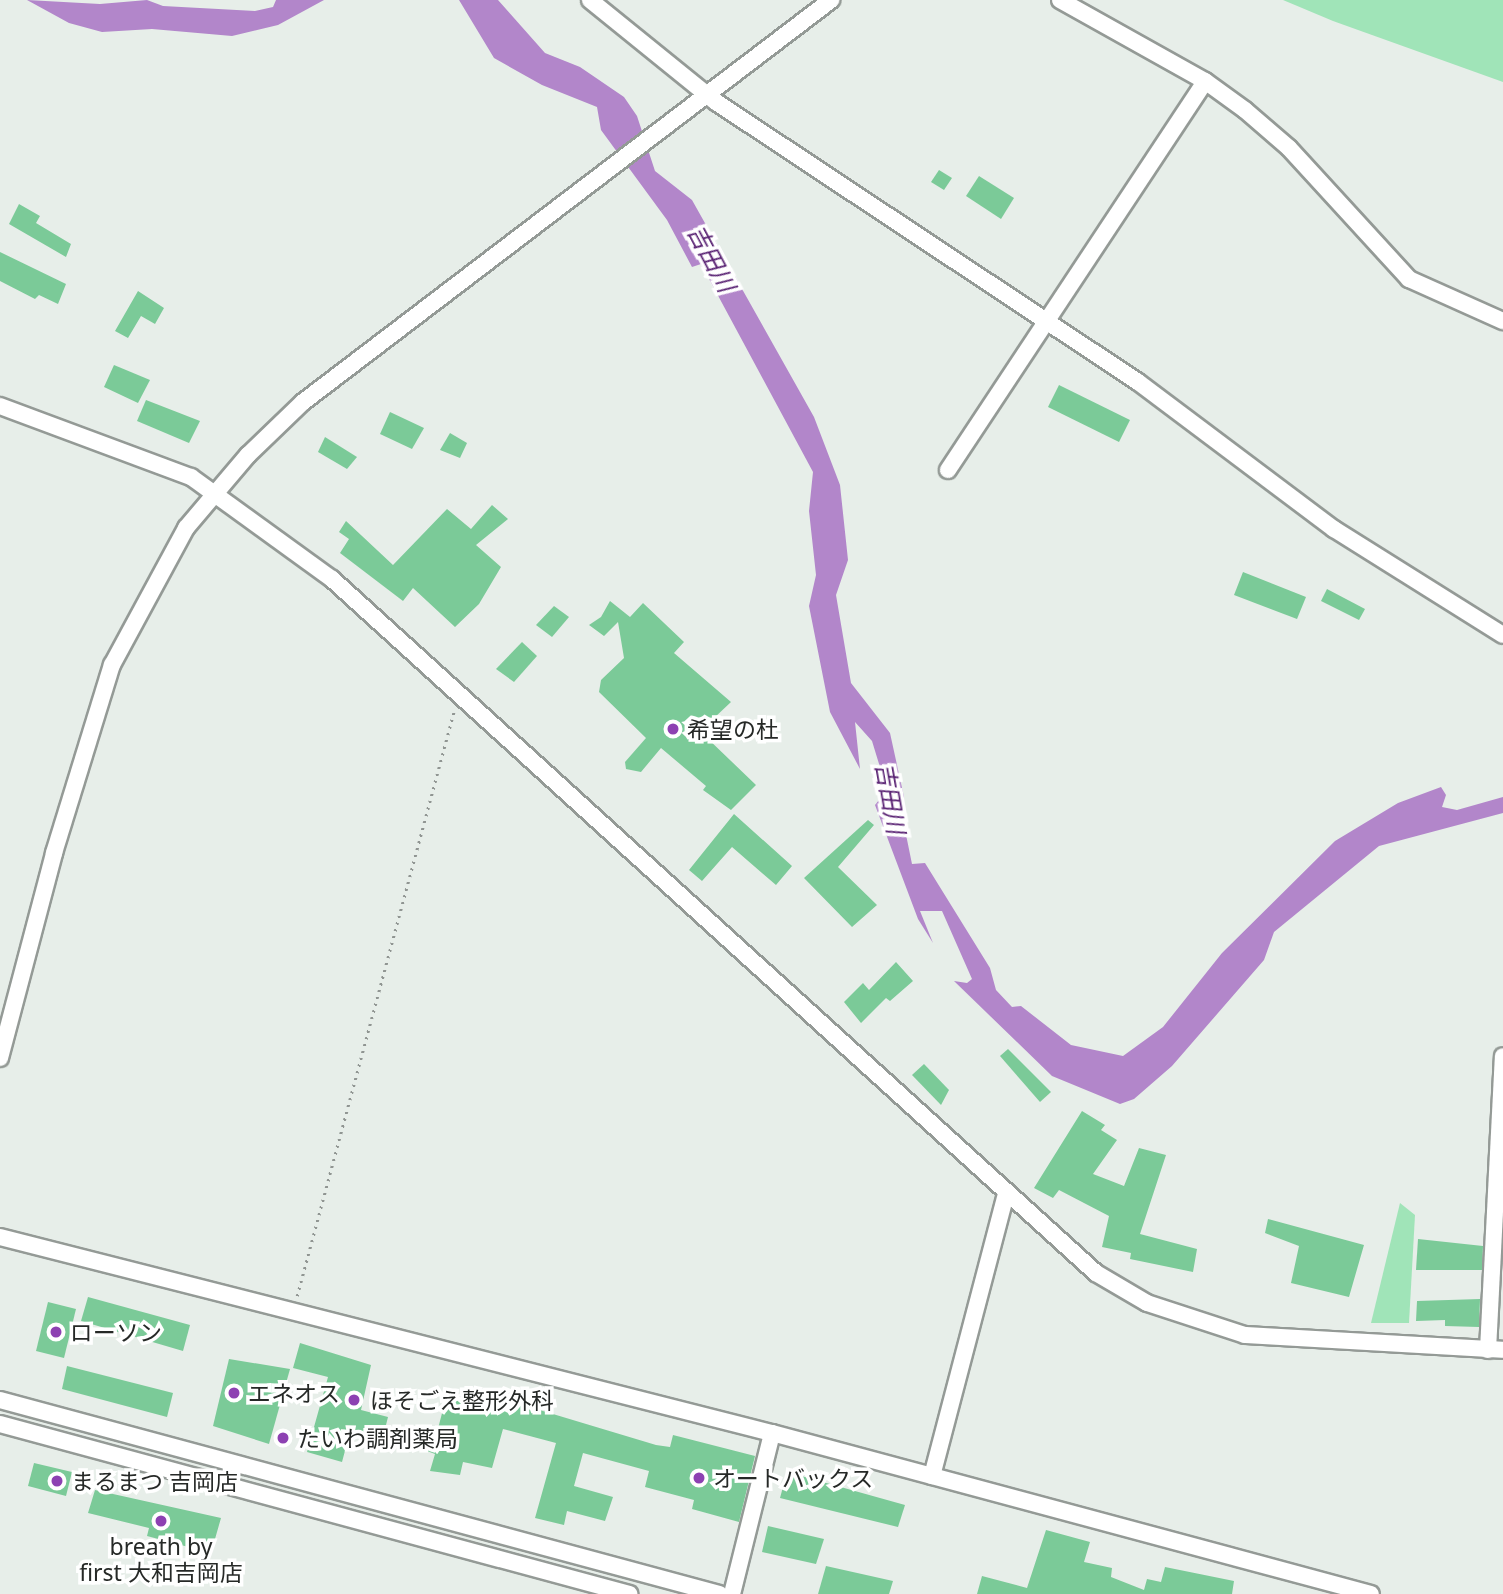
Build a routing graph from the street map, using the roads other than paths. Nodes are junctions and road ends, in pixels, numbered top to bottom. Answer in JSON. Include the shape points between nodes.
{"nodes":[{"id":1,"x":590,"y":0,"type":"edge"},
{"id":2,"x":831,"y":0,"type":"edge"},
{"id":3,"x":1060,"y":0,"type":"edge"},
{"id":4,"x":1205,"y":81,"type":"junction"},
{"id":5,"x":708,"y":96,"type":"junction"},
{"id":6,"x":1044,"y":321,"type":"junction"},
{"id":7,"x":1503,"y":321,"type":"edge"},
{"id":8,"x":0,"y":406,"type":"edge"},
{"id":9,"x":948,"y":470,"type":"dead end"},
{"id":10,"x":217,"y":492,"type":"junction"},
{"id":11,"x":1503,"y":635,"type":"edge"},
{"id":12,"x":1503,"y":1056,"type":"edge"},
{"id":13,"x":0,"y":1058,"type":"edge"},
{"id":14,"x":1500,"y":1151,"type":"edge"},
{"id":15,"x":1006,"y":1193,"type":"junction"},
{"id":16,"x":0,"y":1237,"type":"edge"},
{"id":17,"x":1497,"y":1263,"type":"edge"},
{"id":18,"x":1496,"y":1350,"type":"edge"},
{"id":19,"x":0,"y":1400,"type":"edge"},
{"id":20,"x":0,"y":1424,"type":"edge"},
{"id":21,"x":772,"y":1433,"type":"junction"},
{"id":22,"x":932,"y":1476,"type":"junction"},
{"id":23,"x":629,"y":1594,"type":"edge"},
{"id":24,"x":719,"y":1594,"type":"edge"},
{"id":25,"x":732,"y":1594,"type":"edge"},
{"id":26,"x":1371,"y":1594,"type":"edge"}],
"edges":[{"from":1,"to":5,"type":"street"},
{"from":2,"to":5,"type":"street"},
{"from":3,"to":4,"type":"street"},
{"from":4,"to":6,"type":"street"},
{"from":4,"to":7,"type":"street","via":[[1289,148],[1409,279]]},
{"from":5,"to":6,"type":"street"},
{"from":5,"to":10,"type":"street","via":[[303,402]]},
{"from":6,"to":9,"type":"street"},
{"from":6,"to":11,"type":"street","via":[[1215,437],[1334,529]]},
{"from":8,"to":10,"type":"street","via":[[191,477]]},
{"from":10,"to":13,"type":"street","via":[[186,528],[113,665],[54,853]]},
{"from":10,"to":15,"type":"street","via":[[331,579]]},
{"from":12,"to":14,"type":"street"},
{"from":14,"to":17,"type":"street"},
{"from":15,"to":18,"type":"street","via":[[1096,1273],[1147,1303],[1190,1321],[1282,1340]]},
{"from":15,"to":22,"type":"street"},
{"from":16,"to":21,"type":"street"},
{"from":17,"to":18,"type":"street"},
{"from":19,"to":24,"type":"street"},
{"from":20,"to":23,"type":"street"},
{"from":21,"to":22,"type":"street"},
{"from":21,"to":25,"type":"street"},
{"from":22,"to":26,"type":"street"}]}
